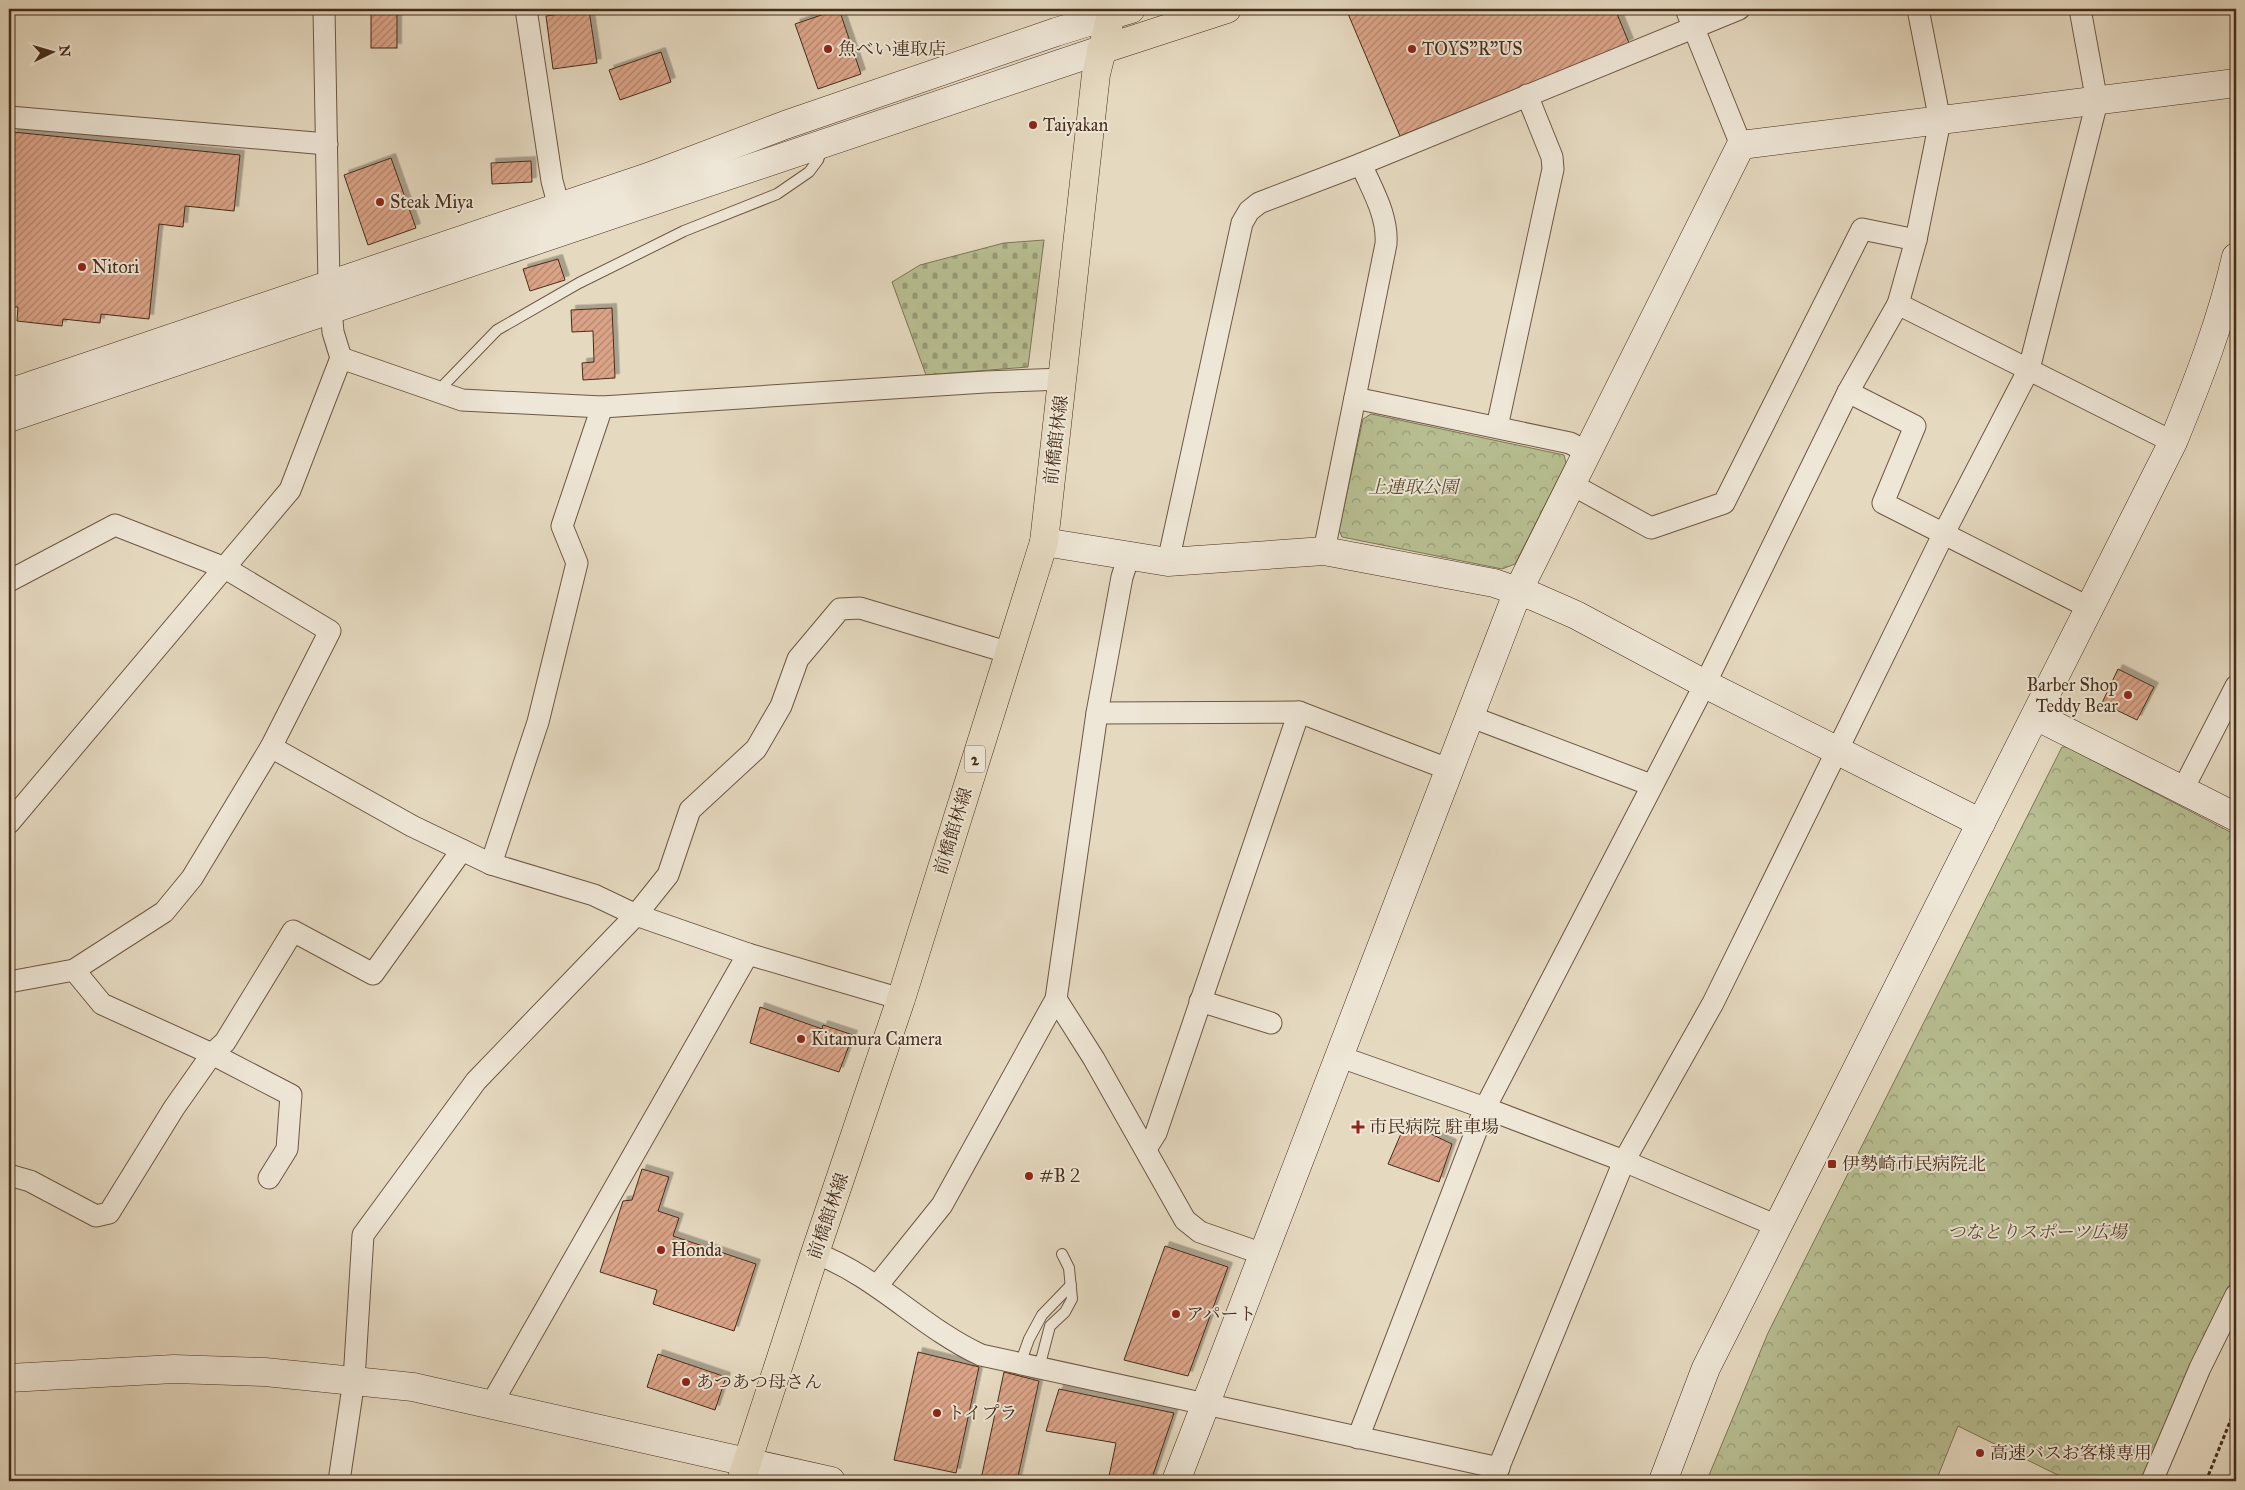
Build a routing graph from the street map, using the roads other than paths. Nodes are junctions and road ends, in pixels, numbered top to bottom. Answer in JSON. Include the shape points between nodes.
{"nodes":[{"id":1,"x":324,"y":9,"type":"edge"},
{"id":2,"x":526,"y":9,"type":"edge"},
{"id":3,"x":1227,"y":9,"type":"edge"},
{"id":4,"x":1739,"y":9,"type":"edge"},
{"id":5,"x":1918,"y":9,"type":"edge"},
{"id":6,"x":2080,"y":9,"type":"edge"},
{"id":7,"x":1118,"y":11,"type":"edge"},
{"id":8,"x":1690,"y":18,"type":"edge"},
{"id":9,"x":1101,"y":50,"type":"junction"},
{"id":10,"x":2236,"y":83,"type":"edge"},
{"id":11,"x":1527,"y":95,"type":"junction"},
{"id":12,"x":2097,"y":102,"type":"junction"},
{"id":13,"x":9,"y":117,"type":"edge"},
{"id":14,"x":1940,"y":121,"type":"junction"},
{"id":15,"x":824,"y":143,"type":"junction"},
{"id":16,"x":327,"y":144,"type":"junction"},
{"id":17,"x":1741,"y":146,"type":"junction"},
{"id":18,"x":1361,"y":164,"type":"junction"},
{"id":19,"x":559,"y":207,"type":"junction"},
{"id":20,"x":1916,"y":240,"type":"junction"},
{"id":21,"x":2236,"y":257,"type":"edge"},
{"id":22,"x":330,"y":297,"type":"junction"},
{"id":23,"x":1898,"y":304,"type":"junction"},
{"id":24,"x":341,"y":358,"type":"junction"},
{"id":25,"x":2029,"y":369,"type":"junction"},
{"id":26,"x":1063,"y":379,"type":"junction"},
{"id":27,"x":438,"y":392,"type":"junction"},
{"id":28,"x":1848,"y":392,"type":"junction"},
{"id":29,"x":9,"y":393,"type":"edge"},
{"id":30,"x":1355,"y":398,"type":"junction"},
{"id":31,"x":602,"y":408,"type":"junction"},
{"id":32,"x":9,"y":418,"type":"edge"},
{"id":33,"x":1497,"y":427,"type":"junction"},
{"id":34,"x":2173,"y":442,"type":"junction"},
{"id":35,"x":1588,"y":452,"type":"junction"},
{"id":36,"x":1571,"y":484,"type":"junction"},
{"id":37,"x":1944,"y":533,"type":"junction"},
{"id":38,"x":1044,"y":542,"type":"junction"},
{"id":39,"x":1324,"y":551,"type":"junction"},
{"id":40,"x":1129,"y":556,"type":"junction"},
{"id":41,"x":1168,"y":562,"type":"junction"},
{"id":42,"x":225,"y":568,"type":"junction"},
{"id":43,"x":9,"y":581,"type":"edge"},
{"id":44,"x":1518,"y":591,"type":"junction"},
{"id":45,"x":2090,"y":608,"type":"junction"},
{"id":46,"x":1010,"y":653,"type":"junction"},
{"id":47,"x":1705,"y":684,"type":"junction"},
{"id":48,"x":2236,"y":686,"type":"edge"},
{"id":49,"x":1299,"y":712,"type":"junction"},
{"id":50,"x":1097,"y":713,"type":"junction"},
{"id":51,"x":1469,"y":716,"type":"junction"},
{"id":52,"x":2036,"y":716,"type":"junction"},
{"id":53,"x":271,"y":747,"type":"junction"},
{"id":54,"x":1838,"y":750,"type":"junction"},
{"id":55,"x":1448,"y":769,"type":"junction"},
{"id":56,"x":1651,"y":785,"type":"junction"},
{"id":57,"x":2182,"y":791,"type":"junction"},
{"id":58,"x":2236,"y":817,"type":"edge"},
{"id":59,"x":9,"y":823,"type":"edge"},
{"id":60,"x":1980,"y":823,"type":"junction"},
{"id":61,"x":462,"y":850,"type":"junction"},
{"id":62,"x":491,"y":864,"type":"junction"},
{"id":63,"x":636,"y":915,"type":"junction"},
{"id":64,"x":748,"y":954,"type":"junction"},
{"id":65,"x":74,"y":970,"type":"junction"},
{"id":66,"x":9,"y":982,"type":"edge"},
{"id":67,"x":901,"y":999,"type":"junction"},
{"id":68,"x":1056,"y":999,"type":"junction"},
{"id":69,"x":1200,"y":1001,"type":"junction"},
{"id":70,"x":1271,"y":1023,"type":"dead end"},
{"id":71,"x":212,"y":1054,"type":"junction"},
{"id":72,"x":1338,"y":1056,"type":"junction"},
{"id":73,"x":1485,"y":1108,"type":"junction"},
{"id":74,"x":1146,"y":1149,"type":"junction"},
{"id":75,"x":1624,"y":1161,"type":"junction"},
{"id":76,"x":9,"y":1176,"type":"edge"},
{"id":77,"x":269,"y":1178,"type":"dead end"},
{"id":78,"x":1777,"y":1226,"type":"junction"},
{"id":79,"x":815,"y":1252,"type":"junction"},
{"id":80,"x":1062,"y":1254,"type":"dead end"},
{"id":81,"x":1263,"y":1254,"type":"junction"},
{"id":82,"x":1071,"y":1285,"type":"junction"},
{"id":83,"x":877,"y":1286,"type":"junction"},
{"id":84,"x":2236,"y":1295,"type":"edge"},
{"id":85,"x":1030,"y":1366,"type":"junction"},
{"id":86,"x":9,"y":1378,"type":"edge"},
{"id":87,"x":354,"y":1380,"type":"junction"},
{"id":88,"x":492,"y":1403,"type":"junction"},
{"id":89,"x":1205,"y":1404,"type":"junction"},
{"id":90,"x":1358,"y":1438,"type":"junction"},
{"id":91,"x":744,"y":1472,"type":"edge"},
{"id":92,"x":1496,"y":1475,"type":"edge"},
{"id":93,"x":1669,"y":1480,"type":"edge"},
{"id":94,"x":339,"y":1481,"type":"edge"},
{"id":95,"x":831,"y":1481,"type":"edge"},
{"id":96,"x":1176,"y":1481,"type":"edge"},
{"id":97,"x":2152,"y":1481,"type":"edge"}],
"edges":[{"from":1,"to":16,"type":"street"},
{"from":2,"to":19,"type":"street","via":[[552,181]]},
{"from":3,"to":9,"type":"main road"},
{"from":4,"to":8,"type":"street"},
{"from":5,"to":14,"type":"street"},
{"from":6,"to":12,"type":"street"},
{"from":7,"to":9,"type":"main road","name":"前橋館林線","number":"2"},
{"from":7,"to":19,"type":"street","via":[[813,115]]},
{"from":8,"to":11,"type":"street"},
{"from":8,"to":17,"type":"street"},
{"from":9,"to":15,"type":"street"},
{"from":9,"to":26,"type":"main road","name":"前橋館林線","number":"2","via":[[1093,97]]},
{"from":10,"to":12,"type":"street"},
{"from":11,"to":18,"type":"street"},
{"from":11,"to":33,"type":"street","via":[[1552,156],[1553,169]]},
{"from":12,"to":14,"type":"street"},
{"from":12,"to":25,"type":"street"},
{"from":13,"to":16,"type":"street"},
{"from":14,"to":17,"type":"street"},
{"from":14,"to":20,"type":"street"},
{"from":15,"to":22,"type":"street"},
{"from":15,"to":27,"type":"lane","via":[[809,172],[777,194],[684,231],[579,283],[497,330]]},
{"from":16,"to":22,"type":"street"},
{"from":17,"to":35,"type":"street"},
{"from":18,"to":30,"type":"street","via":[[1387,229]]},
{"from":18,"to":41,"type":"street","via":[[1259,203],[1242,223]]},
{"from":19,"to":22,"type":"street"},
{"from":20,"to":23,"type":"street"},
{"from":20,"to":36,"type":"street","via":[[1862,229],[1724,502],[1651,528]]},
{"from":21,"to":34,"type":"street","via":[[2225,304]]},
{"from":22,"to":24,"type":"street","via":[[333,332]]},
{"from":22,"to":29,"type":"street"},
{"from":22,"to":32,"type":"street"},
{"from":23,"to":25,"type":"street"},
{"from":23,"to":28,"type":"street"},
{"from":24,"to":27,"type":"street"},
{"from":24,"to":42,"type":"street","via":[[290,490]]},
{"from":25,"to":34,"type":"street"},
{"from":25,"to":37,"type":"street"},
{"from":26,"to":31,"type":"street"},
{"from":26,"to":38,"type":"main road","name":"前橋館林線","number":"2"},
{"from":27,"to":31,"type":"street","via":[[462,400]]},
{"from":28,"to":37,"type":"street","via":[[1916,426],[1883,503]]},
{"from":28,"to":47,"type":"street"},
{"from":30,"to":33,"type":"street"},
{"from":30,"to":39,"type":"street"},
{"from":31,"to":62,"type":"street","via":[[562,526],[577,563],[538,722]]},
{"from":33,"to":35,"type":"street","via":[[1570,443]]},
{"from":34,"to":45,"type":"street"},
{"from":35,"to":36,"type":"street"},
{"from":36,"to":44,"type":"street"},
{"from":37,"to":45,"type":"street"},
{"from":37,"to":54,"type":"street"},
{"from":38,"to":40,"type":"street"},
{"from":38,"to":46,"type":"main road","name":"前橋館林線","number":"2"},
{"from":39,"to":41,"type":"street"},
{"from":39,"to":44,"type":"street","via":[[1494,583]]},
{"from":40,"to":41,"type":"street"},
{"from":40,"to":50,"type":"street","via":[[1122,577]]},
{"from":42,"to":43,"type":"street","via":[[115,525]]},
{"from":42,"to":53,"type":"street","via":[[330,631]]},
{"from":42,"to":59,"type":"street"},
{"from":44,"to":47,"type":"street","via":[[1576,615]]},
{"from":44,"to":51,"type":"street"},
{"from":45,"to":52,"type":"street"},
{"from":46,"to":63,"type":"street","via":[[860,608],[840,609],[798,659],[781,706],[756,749],[690,810],[668,875]]},
{"from":46,"to":67,"type":"main road","name":"前橋館林線","number":"2"},
{"from":47,"to":54,"type":"street"},
{"from":47,"to":56,"type":"street"},
{"from":48,"to":57,"type":"street"},
{"from":49,"to":50,"type":"street"},
{"from":49,"to":55,"type":"street"},
{"from":49,"to":69,"type":"street"},
{"from":50,"to":68,"type":"street"},
{"from":51,"to":55,"type":"street"},
{"from":51,"to":56,"type":"street"},
{"from":52,"to":57,"type":"street"},
{"from":52,"to":60,"type":"street"},
{"from":53,"to":61,"type":"street","via":[[412,826]]},
{"from":53,"to":65,"type":"street","via":[[192,878],[164,912]]},
{"from":54,"to":60,"type":"street"},
{"from":54,"to":75,"type":"street","via":[[1712,1003]]},
{"from":55,"to":72,"type":"street"},
{"from":56,"to":73,"type":"street"},
{"from":57,"to":58,"type":"street"},
{"from":60,"to":78,"type":"street"},
{"from":61,"to":62,"type":"street"},
{"from":61,"to":71,"type":"street","via":[[373,974],[293,931],[225,1042]]},
{"from":62,"to":63,"type":"street","via":[[594,895]]},
{"from":63,"to":64,"type":"street"},
{"from":63,"to":87,"type":"street","via":[[476,1081],[363,1236]]},
{"from":64,"to":67,"type":"street"},
{"from":64,"to":88,"type":"street"},
{"from":65,"to":66,"type":"street"},
{"from":65,"to":71,"type":"street","via":[[102,1004]]},
{"from":67,"to":79,"type":"main road","name":"前橋館林線","number":"2"},
{"from":68,"to":74,"type":"street"},
{"from":68,"to":83,"type":"street","via":[[942,1205]]},
{"from":69,"to":70,"type":"street"},
{"from":69,"to":74,"type":"street","via":[[1156,1133]]},
{"from":71,"to":76,"type":"street","via":[[174,1108],[109,1213],[96,1216],[30,1181]]},
{"from":71,"to":77,"type":"street","via":[[291,1095],[287,1149]]},
{"from":72,"to":73,"type":"street"},
{"from":72,"to":81,"type":"street"},
{"from":73,"to":75,"type":"street"},
{"from":73,"to":90,"type":"street"},
{"from":74,"to":81,"type":"street","via":[[1192,1228]]},
{"from":75,"to":78,"type":"street"},
{"from":75,"to":92,"type":"street"},
{"from":78,"to":93,"type":"street","via":[[1706,1368]]},
{"from":79,"to":83,"type":"street","via":[[836,1260]]},
{"from":79,"to":91,"type":"main road","name":"前橋館林線","number":"2"},
{"from":80,"to":82,"type":"lane","via":[[1070,1268]]},
{"from":81,"to":89,"type":"street"},
{"from":82,"to":85,"type":"lane","via":[[1072,1299],[1065,1312],[1050,1326]]},
{"from":82,"to":85,"type":"lane","via":[[1042,1315],[1029,1339]]},
{"from":83,"to":85,"type":"street","via":[[958,1345],[982,1355]]},
{"from":84,"to":97,"type":"street","via":[[2200,1368]]},
{"from":85,"to":89,"type":"street"},
{"from":86,"to":87,"type":"street","via":[[174,1369],[265,1372]]},
{"from":87,"to":88,"type":"street","via":[[413,1386]]},
{"from":87,"to":94,"type":"street"},
{"from":88,"to":91,"type":"street"},
{"from":89,"to":90,"type":"street"},
{"from":89,"to":96,"type":"street"},
{"from":90,"to":92,"type":"street"},
{"from":91,"to":95,"type":"street"}]}
